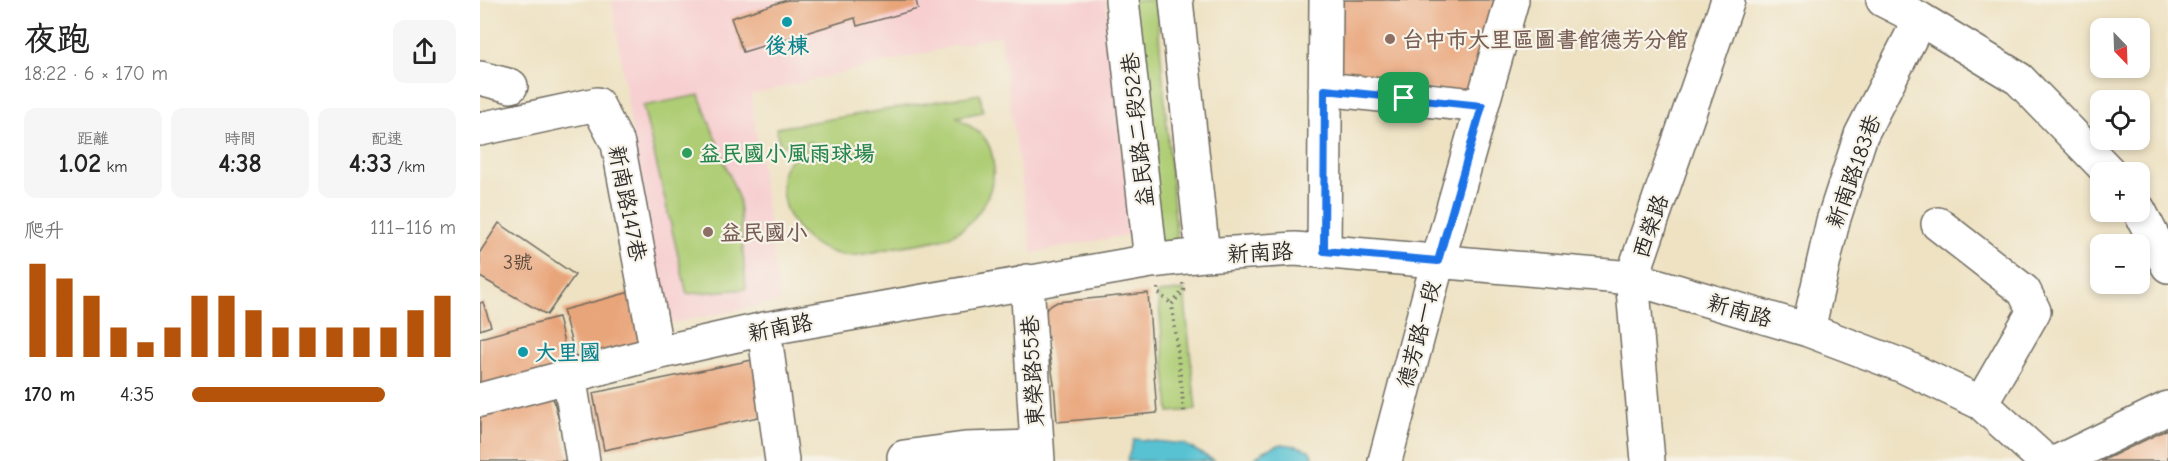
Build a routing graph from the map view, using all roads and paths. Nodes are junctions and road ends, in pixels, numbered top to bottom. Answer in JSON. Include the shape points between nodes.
{"nodes":[{"id":1,"x":1122,"y":0,"type":"edge"},
{"id":2,"x":1176,"y":0,"type":"edge"},
{"id":3,"x":1326,"y":0,"type":"edge"},
{"id":4,"x":1512,"y":0,"type":"edge"},
{"id":5,"x":1728,"y":0,"type":"edge"},
{"id":6,"x":1882,"y":0,"type":"edge"},
{"id":7,"x":1920,"y":19,"type":"junction"},
{"id":8,"x":1325,"y":90,"type":"junction"},
{"id":9,"x":1482,"y":106,"type":"junction"},
{"id":10,"x":480,"y":129,"type":"edge"},
{"id":11,"x":2099,"y":162,"type":"edge"},
{"id":12,"x":2145,"y":222,"type":"edge"},
{"id":13,"x":1938,"y":224,"type":"dead end"},
{"id":14,"x":1324,"y":251,"type":"junction"},
{"id":15,"x":1203,"y":255,"type":"junction"},
{"id":16,"x":1151,"y":261,"type":"junction"},
{"id":17,"x":1438,"y":261,"type":"junction"},
{"id":18,"x":2168,"y":266,"type":"edge"},
{"id":19,"x":1632,"y":278,"type":"junction"},
{"id":20,"x":1027,"y":281,"type":"junction"},
{"id":21,"x":1184,"y":290,"type":"dead end"},
{"id":22,"x":1158,"y":293,"type":"dead end"},
{"id":23,"x":1172,"y":304,"type":"junction"},
{"id":24,"x":764,"y":329,"type":"junction"},
{"id":25,"x":1808,"y":330,"type":"junction"},
{"id":26,"x":657,"y":353,"type":"junction"},
{"id":27,"x":569,"y":375,"type":"junction"},
{"id":28,"x":480,"y":400,"type":"edge"},
{"id":29,"x":1981,"y":403,"type":"junction"},
{"id":30,"x":2168,"y":408,"type":"edge"},
{"id":31,"x":1184,"y":411,"type":"dead end"},
{"id":32,"x":1037,"y":454,"type":"edge"},
{"id":33,"x":904,"y":457,"type":"dead end"},
{"id":34,"x":583,"y":461,"type":"edge"},
{"id":35,"x":782,"y":461,"type":"edge"},
{"id":36,"x":1384,"y":461,"type":"edge"},
{"id":37,"x":1648,"y":461,"type":"edge"},
{"id":38,"x":2045,"y":461,"type":"edge"},
{"id":39,"x":2059,"y":461,"type":"edge"}],
"edges":[{"from":1,"to":16,"type":"street","name":"益民路二段52巷"},
{"from":2,"to":15,"type":"street"},
{"from":3,"to":8,"type":"street"},
{"from":4,"to":9,"type":"street","name":"德芳路一段"},
{"from":5,"to":19,"type":"street","name":"西榮路"},
{"from":6,"to":7,"type":"street"},
{"from":7,"to":11,"type":"street","via":[[2019,79]]},
{"from":7,"to":25,"type":"street","name":"新南路183巷","via":[[1861,135],[1833,221]]},
{"from":8,"to":9,"type":"street"},
{"from":8,"to":14,"type":"street"},
{"from":9,"to":17,"type":"street","name":"德芳路一段"},
{"from":10,"to":26,"type":"street","name":"新南路147巷","via":[[597,104],[618,144]]},
{"from":12,"to":18,"type":"street"},
{"from":13,"to":29,"type":"street","via":[[2024,291],[2034,311]]},
{"from":14,"to":15,"type":"street","name":"新南路"},
{"from":14,"to":17,"type":"street","name":"新南路"},
{"from":15,"to":16,"type":"street","name":"新南路"},
{"from":16,"to":20,"type":"street","name":"新南路"},
{"from":17,"to":19,"type":"street","name":"新南路"},
{"from":17,"to":36,"type":"street","name":"德芳路一段"},
{"from":19,"to":25,"type":"street","name":"新南路"},
{"from":19,"to":37,"type":"street","name":"西榮路"},
{"from":20,"to":24,"type":"street","name":"新南路"},
{"from":20,"to":32,"type":"street","name":"東榮路55巷"},
{"from":21,"to":23,"type":"path"},
{"from":22,"to":23,"type":"path"},
{"from":23,"to":31,"type":"path"},
{"from":24,"to":26,"type":"street","name":"新南路"},
{"from":24,"to":35,"type":"street"},
{"from":25,"to":29,"type":"street","name":"新南路","via":[[1903,366]]},
{"from":26,"to":27,"type":"street","name":"新南路"},
{"from":27,"to":28,"type":"street","name":"新南路"},
{"from":27,"to":34,"type":"street"},
{"from":29,"to":38,"type":"street","name":"新南路"},
{"from":30,"to":39,"type":"street"},
{"from":32,"to":33,"type":"street","via":[[965,449]]}]}
